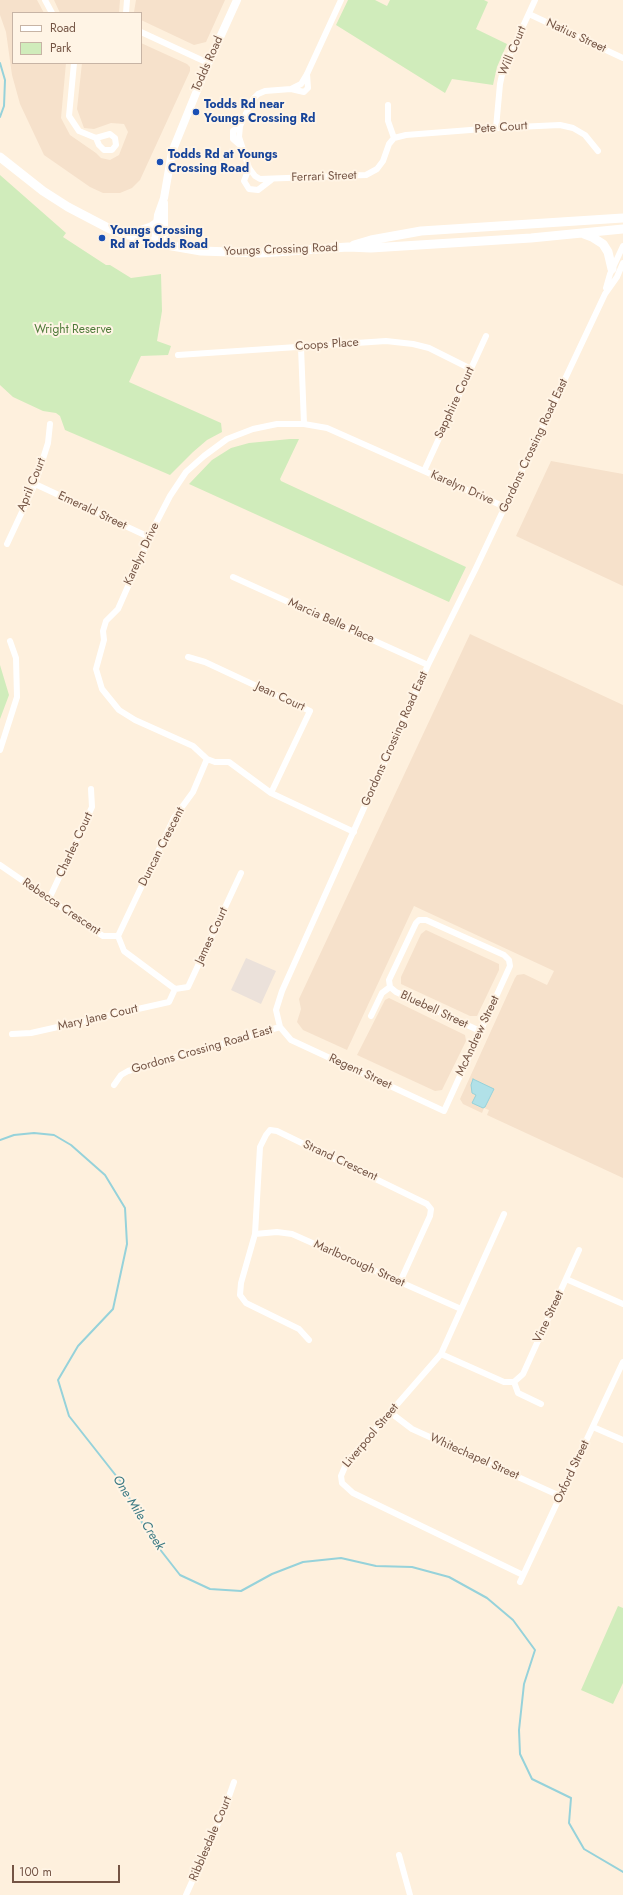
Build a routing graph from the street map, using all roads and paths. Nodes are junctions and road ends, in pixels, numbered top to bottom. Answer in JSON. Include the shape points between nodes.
{"nodes":[{"id":1,"x":45,"y":0,"type":"edge"},
{"id":2,"x":127,"y":0,"type":"edge"},
{"id":3,"x":237,"y":0,"type":"edge"},
{"id":4,"x":341,"y":0,"type":"edge"},
{"id":5,"x":535,"y":0,"type":"edge"},
{"id":6,"x":51,"y":12,"type":"edge"},
{"id":7,"x":126,"y":12,"type":"edge"},
{"id":8,"x":529,"y":14,"type":"junction"},
{"id":9,"x":142,"y":32,"type":"edge"},
{"id":10,"x":623,"y":58,"type":"edge"},
{"id":11,"x":208,"y":63,"type":"junction"},
{"id":12,"x":74,"y":64,"type":"edge"},
{"id":13,"x":388,"y":105,"type":"dead end"},
{"id":14,"x":496,"y":128,"type":"junction"},
{"id":15,"x":96,"y":138,"type":"dead end"},
{"id":16,"x":394,"y":138,"type":"junction"},
{"id":17,"x":598,"y":151,"type":"dead end"},
{"id":18,"x":0,"y":157,"type":"edge"},
{"id":19,"x":249,"y":168,"type":"junction"},
{"id":20,"x":273,"y":179,"type":"junction"},
{"id":21,"x":164,"y":198,"type":"junction"},
{"id":22,"x":623,"y":218,"type":"edge"},
{"id":23,"x":157,"y":223,"type":"junction"},
{"id":24,"x":623,"y":229,"type":"edge"},
{"id":25,"x":582,"y":233,"type":"junction"},
{"id":26,"x":402,"y":234,"type":"junction"},
{"id":27,"x":128,"y":235,"type":"junction"},
{"id":28,"x":159,"y":244,"type":"junction"},
{"id":29,"x":407,"y":246,"type":"junction"},
{"id":30,"x":623,"y":246,"type":"edge"},
{"id":31,"x":348,"y":247,"type":"junction"},
{"id":32,"x":623,"y":263,"type":"edge"},
{"id":33,"x":612,"y":269,"type":"junction"},
{"id":34,"x":605,"y":294,"type":"junction"},
{"id":35,"x":486,"y":336,"type":"dead end"},
{"id":36,"x":301,"y":347,"type":"junction"},
{"id":37,"x":178,"y":355,"type":"dead end"},
{"id":38,"x":471,"y":369,"type":"junction"},
{"id":39,"x":50,"y":424,"type":"dead end"},
{"id":40,"x":304,"y":424,"type":"junction"},
{"id":41,"x":424,"y":471,"type":"junction"},
{"id":42,"x":35,"y":484,"type":"junction"},
{"id":43,"x":505,"y":507,"type":"junction"},
{"id":44,"x":149,"y":538,"type":"junction"},
{"id":45,"x":7,"y":544,"type":"dead end"},
{"id":46,"x":233,"y":577,"type":"dead end"},
{"id":47,"x":10,"y":641,"type":"dead end"},
{"id":48,"x":188,"y":657,"type":"dead end"},
{"id":49,"x":428,"y":665,"type":"junction"},
{"id":50,"x":0,"y":750,"type":"edge"},
{"id":51,"x":208,"y":759,"type":"junction"},
{"id":52,"x":91,"y":788,"type":"dead end"},
{"id":53,"x":271,"y":793,"type":"junction"},
{"id":54,"x":354,"y":832,"type":"junction"},
{"id":55,"x":0,"y":865,"type":"edge"},
{"id":56,"x":241,"y":873,"type":"dead end"},
{"id":57,"x":49,"y":899,"type":"junction"},
{"id":58,"x":416,"y":923,"type":"joint"},
{"id":59,"x":118,"y":936,"type":"junction"},
{"id":60,"x":390,"y":986,"type":"junction"},
{"id":61,"x":175,"y":989,"type":"junction"},
{"id":62,"x":371,"y":1016,"type":"dead end"},
{"id":63,"x":280,"y":1028,"type":"junction"},
{"id":64,"x":480,"y":1031,"type":"junction"},
{"id":65,"x":12,"y":1034,"type":"dead end"},
{"id":66,"x":114,"y":1085,"type":"dead end"},
{"id":67,"x":444,"y":1111,"type":"joint"},
{"id":68,"x":504,"y":1214,"type":"dead end"},
{"id":69,"x":255,"y":1234,"type":"junction"},
{"id":70,"x":579,"y":1250,"type":"dead end"},
{"id":71,"x":566,"y":1279,"type":"junction"},
{"id":72,"x":400,"y":1282,"type":"junction"},
{"id":73,"x":623,"y":1304,"type":"edge"},
{"id":74,"x":462,"y":1309,"type":"junction"},
{"id":75,"x":309,"y":1340,"type":"dead end"},
{"id":76,"x":441,"y":1354,"type":"junction"},
{"id":77,"x":623,"y":1362,"type":"edge"},
{"id":78,"x":514,"y":1382,"type":"junction"},
{"id":79,"x":541,"y":1404,"type":"dead end"},
{"id":80,"x":391,"y":1413,"type":"junction"},
{"id":81,"x":593,"y":1427,"type":"junction"},
{"id":82,"x":623,"y":1440,"type":"edge"},
{"id":83,"x":560,"y":1496,"type":"junction"},
{"id":84,"x":524,"y":1575,"type":"junction"},
{"id":85,"x":520,"y":1582,"type":"dead end"},
{"id":86,"x":234,"y":1782,"type":"dead end"},
{"id":87,"x":399,"y":1855,"type":"dead end"},
{"id":88,"x":186,"y":1895,"type":"edge"},
{"id":89,"x":410,"y":1895,"type":"edge"}],
"edges":[{"from":1,"to":6,"type":"street"},
{"from":2,"to":7,"type":"street"},
{"from":3,"to":11,"type":"street","name":"Todds Road"},
{"from":4,"to":19,"type":"street","via":[[307,74],[308,88],[304,92],[291,89],[258,94],[240,126],[233,131],[232,140],[243,147]]},
{"from":5,"to":8,"type":"street","name":"Will Court"},
{"from":8,"to":10,"type":"street","name":"Natius Street"},
{"from":8,"to":14,"type":"street","name":"Will Court","via":[[503,70]]},
{"from":9,"to":11,"type":"street"},
{"from":11,"to":21,"type":"street","name":"Todds Road","via":[[172,152]]},
{"from":12,"to":15,"type":"street","via":[[69,116],[79,131]]},
{"from":13,"to":16,"type":"street","via":[[388,121]]},
{"from":14,"to":16,"type":"street","name":"Pete Court"},
{"from":14,"to":17,"type":"street","name":"Pete Court","via":[[560,125],[572,128],[585,136]]},
{"from":16,"to":20,"type":"street","name":"Ferrari Street","via":[[377,169],[366,175]]},
{"from":18,"to":27,"type":"main road","name":"Youngs Crossing Road","via":[[68,207],[110,229]]},
{"from":19,"to":20,"type":"street","name":"Ferrari Street","via":[[260,179]]},
{"from":19,"to":20,"type":"street","via":[[244,181],[249,189],[258,190]]},
{"from":21,"to":23,"type":"street","name":"Todds Road"},
{"from":21,"to":28,"type":"street","name":"Todds Road"},
{"from":22,"to":26,"type":"main road","name":"Youngs Crossing Road"},
{"from":23,"to":27,"type":"main road"},
{"from":23,"to":28,"type":"street","name":"Todds Road"},
{"from":24,"to":25,"type":"main road","name":"Youngs Crossing Road"},
{"from":25,"to":29,"type":"main road","name":"Youngs Crossing Road"},
{"from":25,"to":33,"type":"main road","via":[[602,244],[608,252]]},
{"from":26,"to":29,"type":"main road","via":[[402,242]]},
{"from":26,"to":31,"type":"main road","name":"Youngs Crossing Road"},
{"from":27,"to":28,"type":"main road","name":"Youngs Crossing Road"},
{"from":28,"to":31,"type":"main road","name":"Youngs Crossing Road","via":[[201,251],[238,253]]},
{"from":29,"to":31,"type":"main road","name":"Youngs Crossing Road"},
{"from":30,"to":33,"type":"street","name":"Gordons Crossing Road East"},
{"from":32,"to":34,"type":"street","name":"Gordons Crossing Road East"},
{"from":33,"to":34,"type":"street","name":"Gordons Crossing Road East"},
{"from":34,"to":43,"type":"street","name":"Gordons Crossing Road East"},
{"from":35,"to":38,"type":"street","name":"Sapphire Court"},
{"from":36,"to":37,"type":"street","name":"Coops Place"},
{"from":36,"to":38,"type":"street","name":"Coops Place","via":[[386,341],[413,344],[430,348]]},
{"from":36,"to":40,"type":"street"},
{"from":38,"to":41,"type":"street","name":"Sapphire Court"},
{"from":39,"to":42,"type":"street","name":"April Court","via":[[48,443]]},
{"from":40,"to":41,"type":"street","name":"Karelyn Drive","via":[[326,428]]},
{"from":40,"to":44,"type":"street","name":"Karelyn Drive","via":[[277,424],[253,429],[228,439],[204,456],[186,472],[170,496]]},
{"from":41,"to":43,"type":"street","name":"Karelyn Drive"},
{"from":42,"to":44,"type":"street","name":"Emerald Street"},
{"from":42,"to":45,"type":"street","name":"April Court"},
{"from":43,"to":49,"type":"street","name":"Gordons Crossing Road East"},
{"from":44,"to":51,"type":"street","name":"Karelyn Drive","via":[[118,609],[106,621],[96,670],[102,689],[119,710],[193,746]]},
{"from":46,"to":49,"type":"street","name":"Marcia Belle Place"},
{"from":47,"to":50,"type":"street","via":[[16,658],[17,697]]},
{"from":48,"to":53,"type":"street","name":"Jean Court","via":[[205,662],[310,711]]},
{"from":49,"to":54,"type":"street","name":"Gordons Crossing Road East"},
{"from":51,"to":53,"type":"street","via":[[229,762]]},
{"from":51,"to":59,"type":"street","name":"Duncan Crescent","via":[[193,792],[174,818]]},
{"from":52,"to":57,"type":"street","name":"Charles Court","via":[[92,807]]},
{"from":53,"to":54,"type":"street"},
{"from":54,"to":63,"type":"street","name":"Gordons Crossing Road East","via":[[279,998],[276,1013]]},
{"from":55,"to":57,"type":"street","name":"Rebecca Crescent"},
{"from":56,"to":61,"type":"street","name":"James Court","via":[[188,987]]},
{"from":57,"to":59,"type":"street","name":"Rebecca Crescent","via":[[103,936]]},
{"from":58,"to":60,"type":"street","name":"Bluebell Street","via":[[389,980]]},
{"from":58,"to":64,"type":"street","name":"McAndrew Street","via":[[422,919],[430,920],[504,955],[509,960],[510,968]]},
{"from":59,"to":61,"type":"street","name":"Rebecca Crescent","via":[[124,951]]},
{"from":60,"to":62,"type":"street","name":"Bluebell Street","via":[[382,993]]},
{"from":60,"to":64,"type":"street","name":"Bluebell Street","via":[[396,992]]},
{"from":61,"to":65,"type":"street","name":"Mary Jane Court","via":[[169,1002],[30,1033]]},
{"from":63,"to":66,"type":"street","name":"Gordons Crossing Road East","via":[[128,1071],[121,1075]]},
{"from":63,"to":67,"type":"street","name":"Regent Street","via":[[296,1043]]},
{"from":64,"to":67,"type":"street","name":"McAndrew Street"},
{"from":68,"to":74,"type":"street","name":"Liverpool Street"},
{"from":69,"to":72,"type":"street","name":"Marlborough Street","via":[[292,1234]]},
{"from":69,"to":72,"type":"street","name":"Strand Crescent","via":[[260,1147],[270,1130],[277,1131],[427,1204],[431,1209],[430,1216]]},
{"from":69,"to":75,"type":"street","via":[[240,1295],[246,1303],[299,1329]]},
{"from":70,"to":71,"type":"street","name":"Vine Street"},
{"from":71,"to":73,"type":"street"},
{"from":71,"to":78,"type":"street","name":"Vine Street","via":[[522,1374]]},
{"from":72,"to":74,"type":"street","name":"Marlborough Street"},
{"from":74,"to":76,"type":"street","name":"Liverpool Street"},
{"from":76,"to":78,"type":"street","via":[[504,1382]]},
{"from":76,"to":80,"type":"street","name":"Liverpool Street"},
{"from":77,"to":81,"type":"street","name":"Oxford Street"},
{"from":78,"to":79,"type":"street","via":[[518,1394]]},
{"from":80,"to":83,"type":"street","name":"Whitechapel Street","via":[[412,1429]]},
{"from":80,"to":84,"type":"street","name":"Liverpool Street","via":[[343,1469],[342,1483],[346,1488]]},
{"from":81,"to":82,"type":"street"},
{"from":81,"to":83,"type":"street","name":"Oxford Street"},
{"from":83,"to":84,"type":"street","name":"Oxford Street"},
{"from":84,"to":85,"type":"street","name":"Oxford Street"},
{"from":86,"to":88,"type":"street","name":"Ribblesdale Court"},
{"from":87,"to":89,"type":"street"}]}
